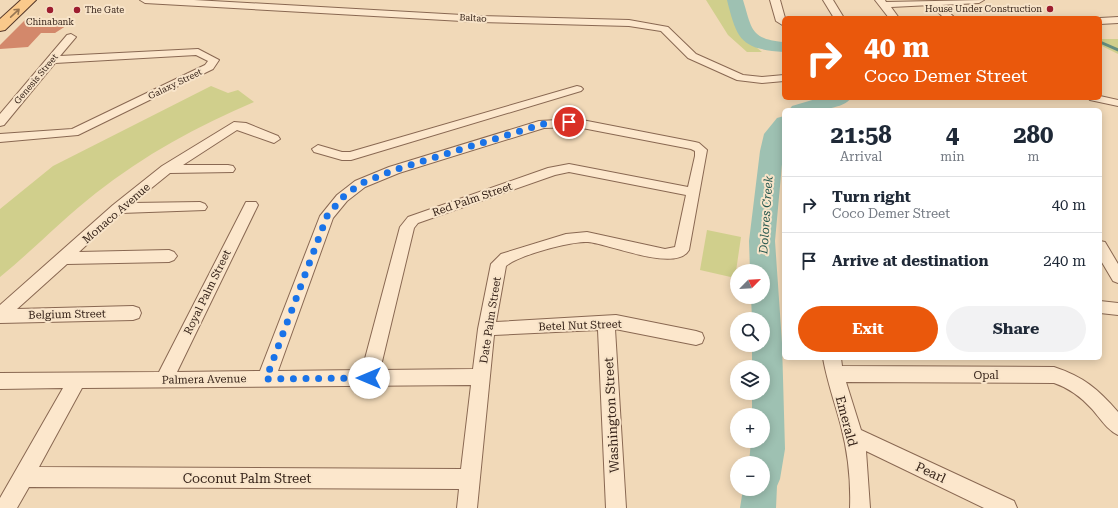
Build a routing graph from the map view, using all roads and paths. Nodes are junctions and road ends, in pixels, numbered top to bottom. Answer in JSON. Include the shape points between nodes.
{"nodes":[{"id":1,"x":13,"y":0,"type":"edge"},
{"id":2,"x":29,"y":0,"type":"edge"},
{"id":3,"x":145,"y":0,"type":"edge"},
{"id":4,"x":775,"y":0,"type":"edge"},
{"id":5,"x":828,"y":0,"type":"edge"},
{"id":6,"x":979,"y":0,"type":"edge"},
{"id":7,"x":933,"y":1,"type":"edge"},
{"id":8,"x":882,"y":3,"type":"edge"},
{"id":9,"x":0,"y":12,"type":"edge"},
{"id":10,"x":838,"y":16,"type":"edge"},
{"id":11,"x":892,"y":16,"type":"edge"},
{"id":12,"x":948,"y":16,"type":"edge"},
{"id":13,"x":1118,"y":20,"type":"edge"},
{"id":14,"x":782,"y":22,"type":"edge"},
{"id":15,"x":1102,"y":22,"type":"edge"},
{"id":16,"x":0,"y":28,"type":"edge"},
{"id":17,"x":71,"y":37,"type":"dead end"},
{"id":18,"x":52,"y":60,"type":"junction"},
{"id":19,"x":782,"y":78,"type":"edge"},
{"id":20,"x":577,"y":89,"type":"dead end"},
{"id":21,"x":1102,"y":99,"type":"edge"},
{"id":22,"x":1118,"y":102,"type":"edge"},
{"id":23,"x":0,"y":122,"type":"edge"},
{"id":24,"x":436,"y":131,"type":"junction"},
{"id":25,"x":0,"y":138,"type":"edge"},
{"id":26,"x":274,"y":139,"type":"dead end"},
{"id":27,"x":318,"y":149,"type":"dead end"},
{"id":28,"x":448,"y":154,"type":"junction"},
{"id":29,"x":167,"y":169,"type":"junction"},
{"id":30,"x":228,"y":169,"type":"dead end"},
{"id":31,"x":693,"y":192,"type":"junction"},
{"id":32,"x":251,"y":204,"type":"dead end"},
{"id":33,"x":200,"y":207,"type":"dead end"},
{"id":34,"x":118,"y":208,"type":"junction"},
{"id":35,"x":1102,"y":249,"type":"edge"},
{"id":36,"x":169,"y":256,"type":"dead end"},
{"id":37,"x":64,"y":258,"type":"junction"},
{"id":38,"x":1118,"y":276,"type":"edge"},
{"id":39,"x":1102,"y":308,"type":"edge"},
{"id":40,"x":1118,"y":309,"type":"edge"},
{"id":41,"x":133,"y":313,"type":"dead end"},
{"id":42,"x":0,"y":316,"type":"edge"},
{"id":43,"x":606,"y":322,"type":"junction"},
{"id":44,"x":486,"y":329,"type":"junction"},
{"id":45,"x":696,"y":338,"type":"dead end"},
{"id":46,"x":833,"y":366,"type":"edge"},
{"id":47,"x":481,"y":376,"type":"junction"},
{"id":48,"x":369,"y":378,"type":"junction"},
{"id":49,"x":266,"y":379,"type":"junction"},
{"id":50,"x":77,"y":380,"type":"junction"},
{"id":51,"x":164,"y":380,"type":"junction"},
{"id":52,"x":0,"y":382,"type":"edge"},
{"id":53,"x":1118,"y":426,"type":"edge"},
{"id":54,"x":854,"y":436,"type":"junction"},
{"id":55,"x":23,"y":477,"type":"junction"},
{"id":56,"x":470,"y":479,"type":"junction"},
{"id":57,"x":6,"y":508,"type":"edge"},
{"id":58,"x":467,"y":508,"type":"edge"},
{"id":59,"x":616,"y":508,"type":"edge"},
{"id":60,"x":860,"y":508,"type":"edge"},
{"id":61,"x":1008,"y":508,"type":"edge"}],
"edges":[{"from":1,"to":9,"type":"main road"},
{"from":16,"to":2,"type":"main road","one_way":true},
{"from":3,"to":19,"type":"street","name":"Baltao","via":[[480,19],[648,25],[664,29],[692,56],[735,76],[762,80]]},
{"from":4,"to":14,"type":"street"},
{"from":5,"to":10,"type":"street"},
{"from":6,"to":7,"type":"street"},
{"from":7,"to":8,"type":"street"},
{"from":7,"to":12,"type":"street"},
{"from":8,"to":11,"type":"street"},
{"from":13,"to":15,"type":"street"},
{"from":17,"to":18,"type":"street","name":"Genesis Street"},
{"from":18,"to":23,"type":"street","name":"Genesis Street"},
{"from":18,"to":25,"type":"street","name":"Galaxy Street","via":[[196,52],[214,60],[209,67],[74,132]]},
{"from":20,"to":24,"type":"street"},
{"from":21,"to":22,"type":"street"},
{"from":24,"to":27,"type":"street","via":[[351,156]]},
{"from":24,"to":28,"type":"street"},
{"from":26,"to":29,"type":"street","name":"Monaco Avenue","via":[[242,126],[234,126]]},
{"from":28,"to":31,"type":"street","name":"Date Palm Street","via":[[543,124],[577,123],[695,146],[701,150],[701,156]]},
{"from":28,"to":49,"type":"street","via":[[394,170],[360,184],[342,198],[327,216]]},
{"from":29,"to":30,"type":"street"},
{"from":29,"to":34,"type":"street","name":"Monaco Avenue"},
{"from":31,"to":44,"type":"street","name":"Date Palm Street","via":[[682,250],[676,254],[576,237],[506,258],[499,264]]},
{"from":31,"to":48,"type":"street","name":"Red Palm Street","via":[[569,168],[413,220],[407,227]]},
{"from":32,"to":51,"type":"street","name":"Royal Palm Street"},
{"from":33,"to":34,"type":"street"},
{"from":34,"to":37,"type":"street","name":"Monaco Avenue"},
{"from":35,"to":38,"type":"street"},
{"from":36,"to":37,"type":"street"},
{"from":37,"to":42,"type":"street","name":"Monaco Avenue"},
{"from":39,"to":40,"type":"street"},
{"from":41,"to":42,"type":"street","name":"Belgium Street"},
{"from":43,"to":44,"type":"street","name":"Betel Nut Street"},
{"from":43,"to":45,"type":"street","name":"Betel Nut Street","via":[[657,329]]},
{"from":43,"to":59,"type":"street","name":"Washington Street"},
{"from":44,"to":47,"type":"street","name":"Date Palm Street"},
{"from":46,"to":53,"type":"street","name":"Opal","via":[[1054,376],[1070,380],[1083,388]]},
{"from":46,"to":54,"type":"street","name":"Emerald"},
{"from":47,"to":48,"type":"street","name":"Palmera Avenue"},
{"from":47,"to":56,"type":"street","name":"Date Palm Street"},
{"from":48,"to":49,"type":"street","name":"Palmera Avenue"},
{"from":49,"to":51,"type":"street","name":"Palmera Avenue"},
{"from":50,"to":51,"type":"street","name":"Palmera Avenue"},
{"from":50,"to":52,"type":"street","name":"Palmera Avenue"},
{"from":50,"to":55,"type":"street"},
{"from":54,"to":60,"type":"street","name":"Emerald"},
{"from":54,"to":61,"type":"street","name":"Pearl"},
{"from":55,"to":56,"type":"street","name":"Coconut Palm Street"},
{"from":55,"to":57,"type":"street"},
{"from":56,"to":58,"type":"street","name":"Date Palm Street"}]}
